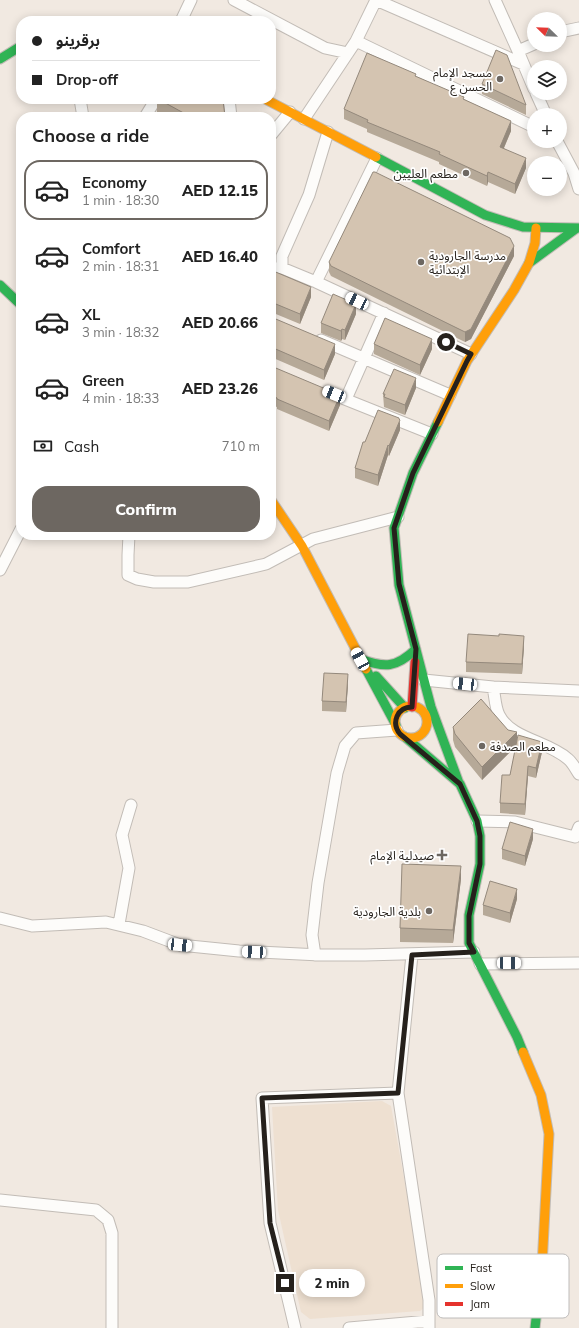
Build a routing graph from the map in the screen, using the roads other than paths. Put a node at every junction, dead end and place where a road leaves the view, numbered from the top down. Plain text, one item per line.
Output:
1 (191, 0) edge
2 (234, 0) edge
3 (376, 0) edge
4 (495, 0) edge
5 (183, 16) edge
6 (264, 16) edge
7 (276, 22) edge
8 (579, 28) edge
9 (567, 31) edge
10 (356, 41) junction
11 (527, 47) edge
12 (16, 49) edge
13 (518, 51) junction
14 (348, 53) junction
15 (0, 59) edge
16 (523, 64) junction
17 (527, 73) edge
18 (275, 104) edge
19 (290, 112) junction
20 (304, 119) junction
21 (527, 123) edge
22 (276, 129) edge
23 (328, 132) junction
24 (562, 148) edge
25 (377, 158) junction
26 (579, 189) edge
27 (536, 228) junction
28 (578, 228) edge
29 (529, 263) junction
30 (277, 268) edge
31 (316, 282) junction
32 (0, 285) edge
33 (16, 300) edge
34 (384, 313) junction
35 (314, 337) edge
36 (471, 354) junction
37 (364, 358) junction
38 (319, 388) edge
39 (450, 395) junction
40 (346, 399) junction
41 (432, 434) junction
42 (276, 507) edge
43 (398, 517) junction
44 (16, 539) edge
45 (129, 540) edge
46 (302, 546) junction
47 (0, 570) edge
48 (416, 649) junction
49 (360, 659) junction
50 (424, 680) junction
51 (493, 687) junction
52 (579, 691) edge
53 (408, 707) junction
54 (426, 728) junction
55 (399, 731) junction
56 (443, 739) junction
57 (579, 774) edge
58 (460, 784) junction
59 (131, 805) dead end
60 (477, 821) junction
61 (578, 834) edge
62 (0, 918) edge
63 (119, 924) junction
64 (474, 952) junction
65 (315, 955) junction
66 (412, 955) junction
67 (579, 963) edge
68 (480, 964) junction
69 (398, 1093) junction
70 (0, 1200) edge
71 (543, 1254) edge
72 (536, 1318) edge
73 (429, 1325) edge
74 (112, 1328) edge
75 (295, 1328) edge
76 (349, 1328) edge
77 (535, 1328) edge

1 - 5 street
2 - 6 street
3 - 10 street
3 - 16 street
4 - 13 street
7 - 14 street
8 - 9 street
10 - 14 street
10 - 21 street
11 - 13 street
12 - 15 main road
13 - 16 street
14 - 20 street
16 - 17 street
18 - 19 main road
19 - 20 main road
19 - 22 street
20 - 23 main road
23 - 25 main road
23 - 30 street
24 - 26 street
25 - 27 main road
25 - 31 street
27 - 28 main road
27 - 29 main road
28 - 29 main road
29 - 36 main road
30 - 31 street
31 - 34 street
32 - 33 main road
34 - 36 street
34 - 37 street
35 - 37 street
36 - 39 main road
37 - 39 street
37 - 40 street
38 - 40 street
39 - 41 main road
40 - 41 street
41 - 43 main road
42 - 46 main road
43 - 46 street
43 - 48 main road
44 - 47 street
45 - 46 street
46 - 49 main road
48 - 49 main road
48 - 50 main road
48 - 53 main road
49 - 53 main road
49 - 55 main road
50 - 51 street
50 - 56 main road
51 - 52 street
51 - 57 street
53 - 54 main road
53 - 55 main road
54 - 55 main road
54 - 56 main road
55 - 58 main road
55 - 65 street
56 - 58 main road
58 - 60 main road
59 - 63 street
60 - 61 street
60 - 64 main road
62 - 63 street
63 - 65 street
64 - 66 street
64 - 68 main road
65 - 66 street
66 - 69 street
67 - 68 street
68 - 71 main road
69 - 73 street
69 - 75 street
70 - 74 street
72 - 77 main road
73 - 76 street

